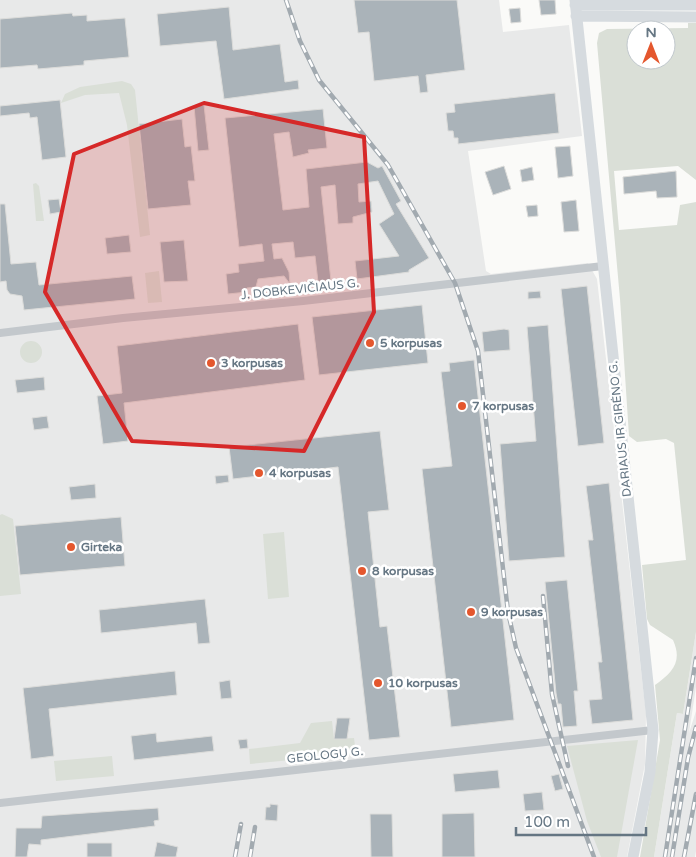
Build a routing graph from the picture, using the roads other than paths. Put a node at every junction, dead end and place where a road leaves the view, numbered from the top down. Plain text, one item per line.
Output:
1 (696, 5) edge
2 (575, 7) edge
3 (696, 17) edge
4 (603, 266) junction
5 (0, 333) edge
6 (653, 730) junction
7 (0, 803) edge
8 (633, 857) edge

1 - 2 street
2 - 3 street
2 - 4 street, DARIAUS IR GIRĖNO G.
4 - 5 street, J. DOBKEVIČIAUS G.
4 - 6 street, DARIAUS IR GIRĖNO G.
6 - 7 street, GEOLOGŲ G.
6 - 8 street, DARIAUS IR GIRĖNO G.

